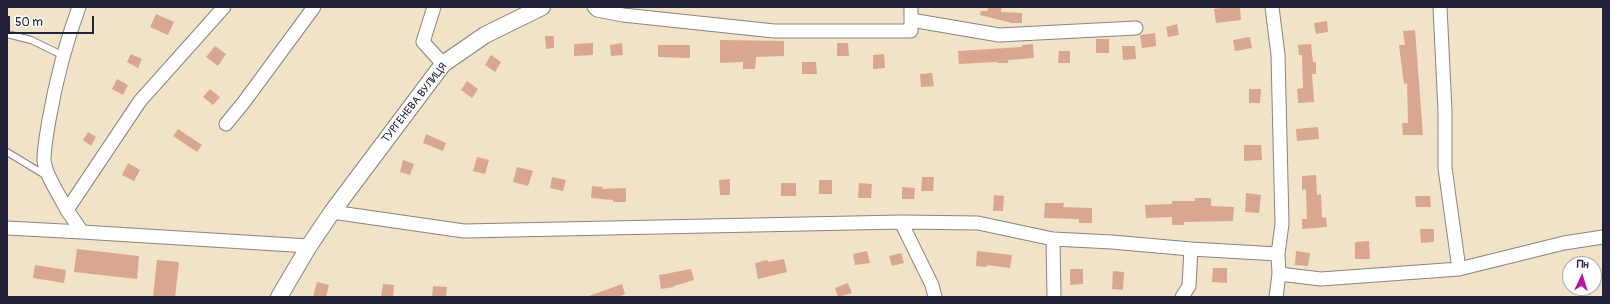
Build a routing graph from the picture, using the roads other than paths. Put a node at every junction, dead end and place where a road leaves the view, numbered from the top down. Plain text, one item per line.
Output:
1 (79, 7) edge
2 (224, 7) edge
3 (314, 7) edge
4 (434, 7) edge
5 (542, 7) edge
6 (594, 7) edge
7 (911, 7) edge
8 (1272, 7) edge
9 (1440, 7) edge
10 (911, 20) junction
11 (1136, 28) dead end
12 (7, 34) edge
13 (62, 55) junction
14 (443, 64) junction
15 (226, 124) dead end
16 (7, 152) edge
17 (50, 178) junction
18 (67, 210) junction
19 (332, 212) junction
20 (901, 222) junction
21 (7, 228) edge
22 (82, 232) junction
23 (1603, 237) edge
24 (1053, 239) junction
25 (309, 246) junction
26 (1191, 249) junction
27 (1278, 254) junction
28 (1459, 269) junction
29 (1279, 274) junction
30 (279, 297) edge
31 (935, 297) edge
32 (1054, 297) edge
33 (1182, 297) edge
34 (1276, 297) edge

1 - 13 street
2 - 18 street
3 - 15 street
4 - 14 street
5 - 14 street, ТУРГЕНЕВА ВУЛИЦЯ
6 - 10 street
7 - 10 street
8 - 27 street
9 - 28 street
10 - 11 street
12 - 13 lane
13 - 17 street
14 - 19 street, ТУРГЕНЕВА ВУЛИЦЯ
16 - 17 lane
17 - 18 street
18 - 22 street
19 - 20 street
19 - 25 street, ТУРГЕНЕВА ВУЛИЦЯ
20 - 24 street
20 - 31 street
21 - 22 street
22 - 25 street
23 - 28 street
24 - 26 street
24 - 32 street
25 - 30 street, ТУРГЕНЕВА ВУЛИЦЯ
26 - 27 street
26 - 33 street
27 - 29 street
28 - 29 street
29 - 34 street

